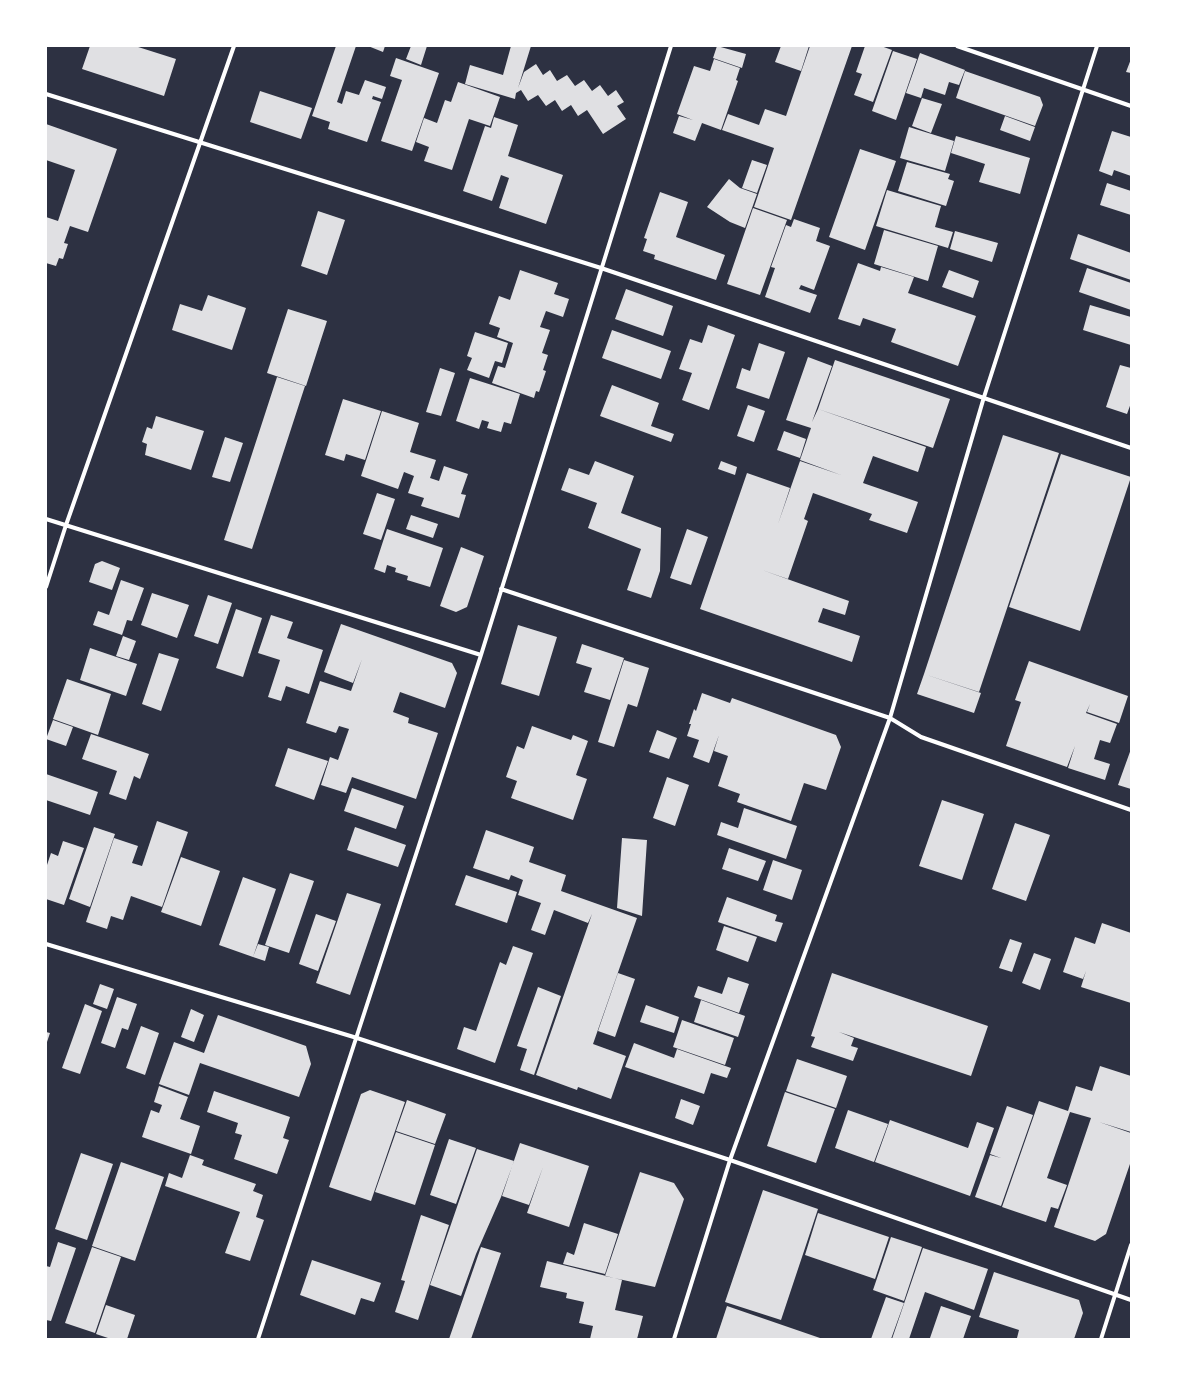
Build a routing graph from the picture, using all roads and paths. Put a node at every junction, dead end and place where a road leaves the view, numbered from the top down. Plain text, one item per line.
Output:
1 (234, 46) edge
2 (671, 46) edge
3 (957, 46) edge
4 (1097, 46) edge
5 (1082, 88) junction
6 (46, 94) edge
7 (1131, 106) edge
8 (201, 144) junction
9 (601, 268) junction
10 (984, 397) junction
11 (1131, 448) edge
12 (46, 519) edge
13 (66, 525) junction
14 (46, 587) edge
15 (501, 589) junction
16 (481, 655) junction
17 (890, 718) junction
18 (1131, 810) edge
19 (46, 944) edge
20 (357, 1038) junction
21 (730, 1160) junction
22 (1131, 1244) edge
23 (1115, 1295) junction
24 (1131, 1300) edge
25 (258, 1339) edge
26 (674, 1339) edge
27 (1101, 1339) edge

1 - 8 street
2 - 9 street
3 - 5 street
4 - 5 street
5 - 7 street
5 - 10 street
6 - 8 street
8 - 9 street
8 - 13 street
9 - 10 street
9 - 15 street
10 - 11 street
10 - 17 street
12 - 13 street
13 - 14 street
13 - 16 street
15 - 16 street
15 - 17 street
16 - 20 street
17 - 18 street
17 - 21 street
19 - 20 street
20 - 21 street
20 - 25 street
21 - 23 street
21 - 26 street
22 - 23 street
23 - 24 street
23 - 27 street

